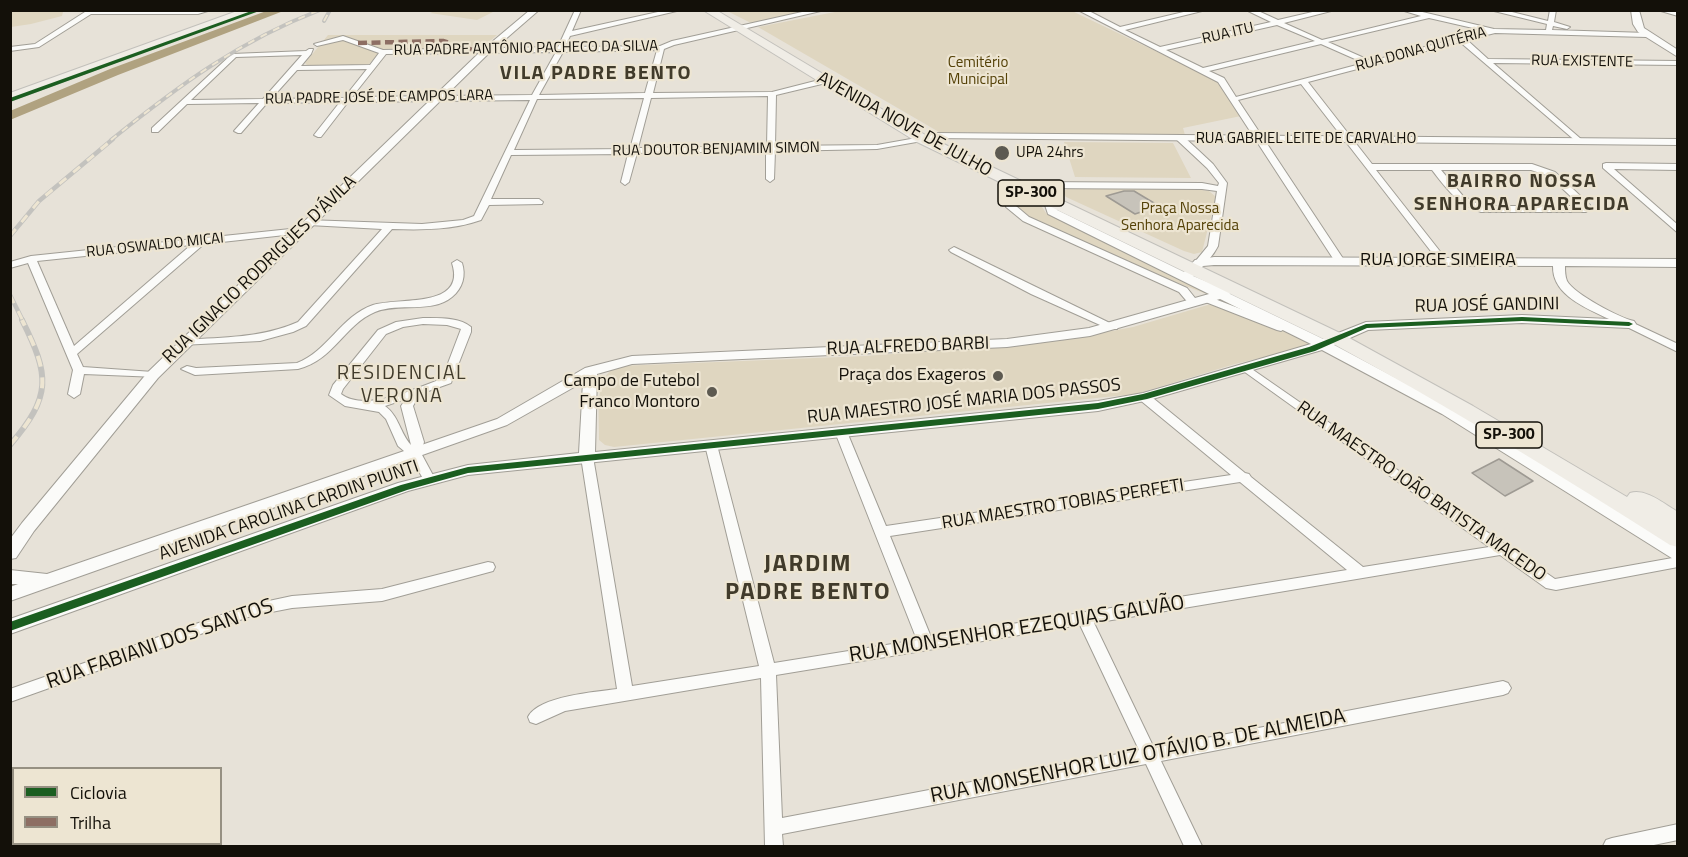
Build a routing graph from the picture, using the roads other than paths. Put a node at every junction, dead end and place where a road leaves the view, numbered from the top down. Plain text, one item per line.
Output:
1 (240, 10) edge
2 (251, 10) edge
3 (535, 10) edge
4 (578, 10) edge
5 (678, 10) edge
6 (708, 10) edge
7 (721, 10) edge
8 (770, 10) edge
9 (808, 10) edge
10 (822, 10) edge
11 (1081, 10) edge
12 (1203, 10) edge
13 (1250, 10) edge
14 (1332, 10) edge
15 (1404, 10) edge
16 (1493, 10) edge
17 (1553, 10) edge
18 (1635, 10) edge
19 (1663, 10) edge
20 (92, 11) edge
21 (152, 11) edge
22 (206, 11) edge
23 (1677, 14) edge
24 (1429, 16) junction
25 (771, 20) junction
26 (762, 22) junction
27 (1278, 23) junction
28 (1552, 24) junction
29 (742, 27) junction
30 (1119, 28) junction
31 (1495, 31) junction
32 (1548, 32) junction
33 (1598, 33) junction
34 (568, 34) junction
35 (1647, 35) junction
36 (1462, 40) junction
37 (1323, 42) junction
38 (661, 48) junction
39 (10, 49) edge
40 (1160, 49) junction
41 (488, 50) junction
42 (560, 50) junction
43 (309, 52) junction
44 (384, 52) junction
45 (1677, 54) edge
46 (1487, 61) junction
47 (1677, 63) edge
48 (1372, 64) junction
49 (372, 67) junction
50 (295, 68) junction
51 (1205, 70) junction
52 (824, 81) junction
53 (1303, 81) junction
54 (772, 94) junction
55 (10, 95) edge
56 (649, 95) junction
57 (535, 96) junction
58 (438, 97) junction
59 (347, 99) junction
60 (1236, 99) junction
61 (265, 100) junction
62 (185, 102) junction
63 (155, 130) dead end
64 (238, 131) dead end
65 (318, 135) dead end
66 (1180, 138) junction
67 (1262, 139) junction
68 (935, 140) junction
69 (1348, 140) junction
70 (1578, 141) junction
71 (1677, 142) edge
72 (771, 149) junction
73 (634, 151) junction
74 (509, 153) junction
75 (1370, 167) junction
76 (1434, 167) junction
77 (1677, 167) edge
78 (770, 179) dead end
79 (625, 182) dead end
80 (1034, 185) junction
81 (1018, 187) junction
82 (1222, 189) junction
83 (487, 202) junction
84 (539, 202) dead end
85 (1673, 222) edge
86 (304, 226) junction
87 (390, 226) junction
88 (1677, 230) edge
89 (202, 241) junction
90 (954, 250) dead end
91 (30, 259) junction
92 (1339, 260) junction
93 (1443, 261) junction
94 (1559, 262) junction
95 (1677, 262) edge
96 (456, 263) dead end
97 (10, 265) edge
98 (1192, 269) junction
99 (1224, 294) junction
100 (1201, 301) junction
101 (412, 302) junction
102 (432, 302) junction
103 (421, 322) junction
104 (402, 323) junction
105 (1629, 324) junction
106 (1113, 327) junction
107 (1336, 338) junction
108 (185, 343) junction
109 (1677, 349) edge
110 (73, 352) junction
111 (1246, 368) junction
112 (187, 369) dead end
113 (79, 370) junction
114 (590, 371) junction
115 (153, 375) junction
116 (416, 393) junction
117 (74, 394) dead end
118 (1144, 397) junction
119 (375, 405) junction
120 (841, 432) junction
121 (711, 445) junction
122 (415, 453) junction
123 (587, 457) junction
124 (1245, 477) junction
125 (429, 479) junction
126 (1649, 521) junction
127 (1677, 522) edge
128 (881, 532) junction
129 (1677, 532) edge
130 (1677, 539) edge
131 (1500, 550) junction
132 (10, 553) edge
133 (1677, 556) edge
134 (1677, 562) edge
135 (488, 567) dead end
136 (1360, 573) junction
137 (10, 577) edge
138 (47, 579) junction
139 (10, 594) edge
140 (1085, 618) junction
141 (10, 627) edge
142 (927, 645) junction
143 (768, 671) junction
144 (1503, 688) dead end
145 (626, 694) junction
146 (10, 696) edge
147 (536, 717) dead end
148 (1150, 754) junction
149 (773, 828) junction
150 (1677, 832) edge
151 (1623, 845) edge
152 (774, 846) edge
153 (1193, 846) edge

1 - 55 main road
2 - 55 main road
3 - 41 street, RUA IGNACIO RODRIGUES D'ÁVILA
4 - 34 street
5 - 34 street
6 - 29 main road, SP-300
7 - 29 main road, SP-300
8 - 26 street
9 - 25 street
10 - 25 street
11 - 30 street
12 - 30 street
13 - 27 street
14 - 27 street, RUA ITU
15 - 24 street
16 - 28 street
17 - 28 street
18 - 35 street
19 - 23 street
20 - 21 street
20 - 39 street
21 - 22 street
24 - 31 street
24 - 37 street
25 - 26 street, RUA PADRE ANTÔNIO PACHECO DA SILVA
26 - 29 street, RUA PADRE ANTÔNIO PACHECO DA SILVA
27 - 37 street
27 - 40 street, RUA ITU
28 - 32 street
28 - 33 street
29 - 38 street, RUA PADRE ANTÔNIO PACHECO DA SILVA
29 - 52 main road, AVENIDA NOVE DE JULHO / SP-300
29 - 68 main road, AVENIDA NOVE DE JULHO / SP-300
30 - 40 street
31 - 32 street, RUA DONA QUITÉRIA
31 - 36 street, RUA DONA QUITÉRIA
32 - 33 street, RUA DONA QUITÉRIA
33 - 35 street, RUA DONA QUITÉRIA
34 - 42 street
35 - 45 street
36 - 46 street
36 - 48 street, RUA DONA QUITÉRIA
37 - 48 street
37 - 51 street
38 - 42 street, RUA PADRE ANTÔNIO PACHECO DA SILVA
38 - 56 street
40 - 51 street
41 - 42 street, RUA PADRE ANTÔNIO PACHECO DA SILVA
41 - 44 street, RUA PADRE ANTÔNIO PACHECO DA SILVA
41 - 58 street, RUA IGNACIO RODRIGUES D'ÁVILA
42 - 57 street
43 - 44 street, RUA PADRE ANTÔNIO PACHECO DA SILVA
43 - 50 street
43 - 62 street
44 - 49 street
46 - 47 street, RUA EXISTENTE
46 - 70 street
48 - 53 street, RUA DONA QUITÉRIA
49 - 50 street
49 - 59 street
50 - 61 street
51 - 60 street
52 - 54 street, RUA PADRE JOSÉ DE CAMPOS LARA
52 - 68 main road, AVENIDA NOVE DE JULHO / SP-300
53 - 60 street, RUA DONA QUITÉRIA
53 - 69 street
54 - 56 street, RUA PADRE JOSÉ DE CAMPOS LARA
54 - 72 street
56 - 57 street, RUA PADRE JOSÉ DE CAMPOS LARA
56 - 73 street
57 - 58 street, RUA PADRE JOSÉ DE CAMPOS LARA
57 - 74 street
58 - 59 street, RUA PADRE JOSÉ DE CAMPOS LARA
58 - 86 street, RUA IGNACIO RODRIGUES D'ÁVILA
59 - 61 street, RUA PADRE JOSÉ DE CAMPOS LARA
59 - 65 street
60 - 67 street
61 - 62 street, RUA PADRE JOSÉ DE CAMPOS LARA
61 - 64 street
62 - 63 street
66 - 67 street, RUA GABRIEL LEITE DE CARVALHO
66 - 68 street, RUA GABRIEL LEITE DE CARVALHO
66 - 82 street
67 - 69 street, RUA GABRIEL LEITE DE CARVALHO
67 - 92 street
68 - 72 street, RUA DOUTOR BENJAMIM SIMON
68 - 80 main road, AVENIDA NOVE DE JULHO / SP-300
68 - 81 main road, AVENIDA NOVE DE JULHO / SP-300
69 - 70 street, RUA GABRIEL LEITE DE CARVALHO
69 - 75 street
70 - 71 street, RUA GABRIEL LEITE DE CARVALHO
72 - 73 street, RUA DOUTOR BENJAMIM SIMON
72 - 78 street
73 - 74 street, RUA DOUTOR BENJAMIM SIMON
73 - 79 street
74 - 83 street
75 - 76 street
75 - 93 street
76 - 76 street
77 - 85 street
80 - 82 street
80 - 98 main road, AVENIDA NOVE DE JULHO / SP-300
81 - 98 main road, AVENIDA NOVE DE JULHO / SP-300
81 - 100 street
82 - 98 street
83 - 84 street
83 - 87 street, RUA OSWALDO MICAI
85 - 88 street
86 - 87 street, RUA OSWALDO MICAI
86 - 89 street, RUA OSWALDO MICAI
86 - 108 street, RUA IGNACIO RODRIGUES D'ÁVILA
87 - 108 street
89 - 91 street, RUA OSWALDO MICAI
89 - 110 street
90 - 106 street
91 - 97 street, RUA OSWALDO MICAI
91 - 110 street
92 - 93 street, RUA JORGE SIMEIRA
92 - 98 street, RUA JORGE SIMEIRA
93 - 94 street, RUA JORGE SIMEIRA
94 - 95 street, RUA JORGE SIMEIRA
94 - 105 street
96 - 102 street
98 - 99 street
98 - 107 main road, AVENIDA NOVE DE JULHO / SP-300
99 - 100 street, RUA ALFREDO BARBI
99 - 107 street
100 - 106 street, RUA ALFREDO BARBI
100 - 107 street
101 - 102 street
101 - 104 street
101 - 112 street
102 - 103 street
103 - 104 street
103 - 116 street
104 - 119 street
105 - 107 street, RUA JOSÉ GANDINI
105 - 109 street
106 - 114 street, RUA ALFREDO BARBI
107 - 111 street, RUA MAESTRO JOSÉ MARIA DOS PASSOS
107 - 126 main road, AVENIDA NOVE DE JULHO / SP-300
107 - 127 main road, AVENIDA NOVE DE JULHO / SP-300
107 - 133 street
108 - 115 street, RUA IGNACIO RODRIGUES D'ÁVILA
110 - 113 street
111 - 118 street, RUA MAESTRO JOSÉ MARIA DOS PASSOS
111 - 131 street, RUA MAESTRO JOÃO BATISTA MACEDO
113 - 115 street
113 - 117 street
114 - 122 street, AVENIDA CAROLINA CARDIN PIUNTI
114 - 123 street
115 - 132 street, RUA IGNACIO RODRIGUES D'ÁVILA
116 - 119 street
116 - 122 street
118 - 120 street, RUA MAESTRO JOSÉ MARIA DOS PASSOS
118 - 124 street
119 - 122 street
120 - 121 street, RUA MAESTRO JOSÉ MARIA DOS PASSOS
120 - 128 street
121 - 123 street, RUA MAESTRO JOSÉ MARIA DOS PASSOS
121 - 143 street
122 - 125 street
122 - 138 street, AVENIDA CAROLINA CARDIN PIUNTI
123 - 125 street, AVENIDA CAROLINA CARDIN PIUNTI
123 - 145 street
124 - 128 street, RUA MAESTRO TOBIAS PERFETI
124 - 136 street
125 - 141 street, AVENIDA CAROLINA CARDIN PIUNTI
126 - 129 main road
126 - 130 main road, AVENIDA NOVE DE JULHO / SP-300
128 - 142 street
131 - 134 street, RUA MAESTRO JOÃO BATISTA MACEDO
131 - 136 street, RUA MONSENHOR EZEQUIAS GALVÃO
135 - 146 street, RUA FABIANI DOS SANTOS
136 - 140 street, RUA MONSENHOR EZEQUIAS GALVÃO
137 - 138 street
138 - 139 street, AVENIDA CAROLINA CARDIN PIUNTI
140 - 142 street, RUA MONSENHOR EZEQUIAS GALVÃO
140 - 148 street
142 - 143 street, RUA MONSENHOR EZEQUIAS GALVÃO
143 - 145 street, RUA MONSENHOR EZEQUIAS GALVÃO
143 - 149 street
144 - 148 street, RUA MONSENHOR LUIZ OTÁVIO B. DE ALMEIDA
145 - 147 street, RUA MONSENHOR EZEQUIAS GALVÃO
148 - 149 street, RUA MONSENHOR LUIZ OTÁVIO B. DE ALMEIDA
148 - 153 street
149 - 152 street
150 - 151 street

